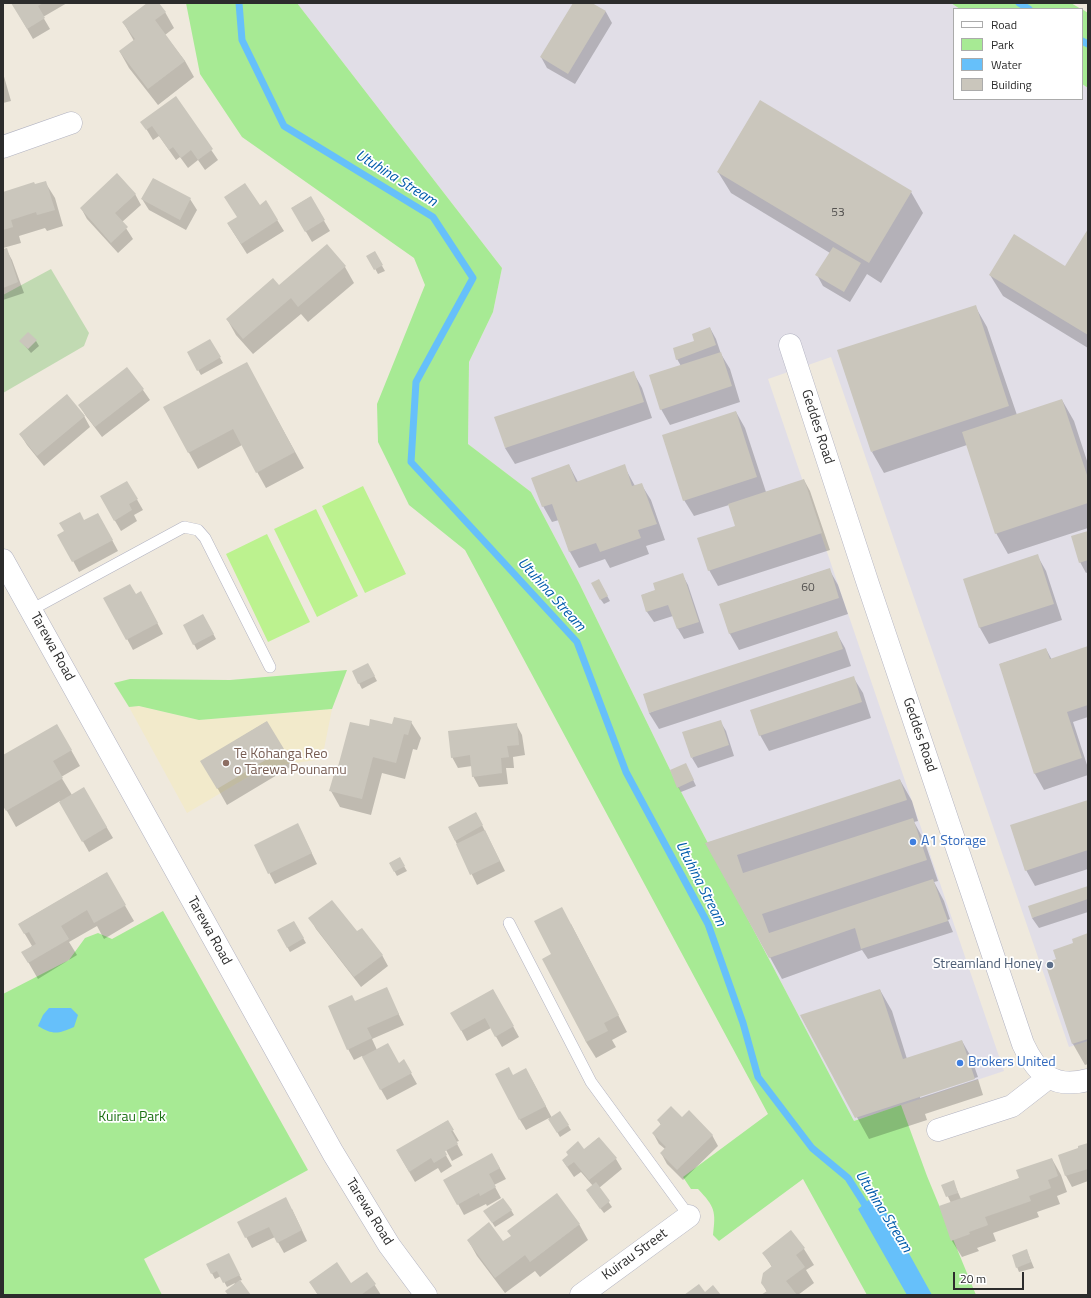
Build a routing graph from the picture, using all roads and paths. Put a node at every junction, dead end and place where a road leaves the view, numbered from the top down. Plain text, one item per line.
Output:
1 (71, 123) dead end
2 (3, 147) edge
3 (790, 345) dead end
4 (3, 560) edge
5 (31, 610) junction
6 (270, 667) dead end
7 (508, 923) dead end
8 (1048, 1078) junction
9 (1088, 1080) edge
10 (938, 1130) dead end
11 (689, 1216) joint
12 (426, 1295) edge
13 (580, 1295) edge

1 - 2 street
3 - 8 street, Geddes Road
4 - 5 street, Tarewa Road
5 - 6 lane
5 - 12 street, Tarewa Road
7 - 11 lane
8 - 9 street
8 - 10 street
11 - 13 street, Kuirau Street

